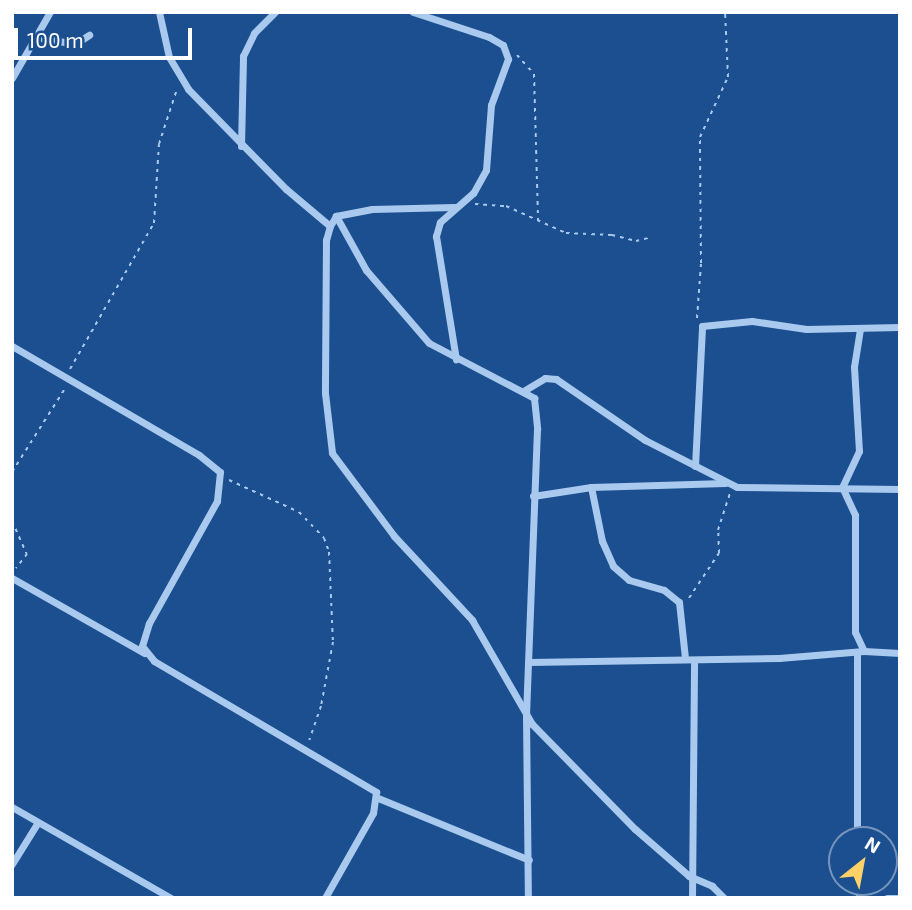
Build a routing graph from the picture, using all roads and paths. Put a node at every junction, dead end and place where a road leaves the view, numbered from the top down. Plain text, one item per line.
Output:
1 (50, 12) edge
2 (159, 12) edge
3 (275, 12) edge
4 (412, 12) edge
5 (725, 12) edge
6 (89, 35) dead end
7 (36, 37) junction
8 (506, 50) junction
9 (12, 78) edge
10 (183, 79) junction
11 (241, 146) junction
12 (458, 204) junction
13 (336, 216) junction
14 (538, 220) junction
15 (330, 226) junction
16 (652, 237) dead end
17 (900, 327) edge
18 (699, 328) junction
19 (860, 328) junction
20 (12, 346) edge
21 (456, 359) junction
22 (71, 382) junction
23 (525, 390) junction
24 (695, 466) junction
25 (12, 471) edge
26 (222, 477) junction
27 (729, 484) junction
28 (592, 487) junction
29 (842, 487) junction
30 (900, 489) edge
31 (533, 496) junction
32 (12, 521) edge
33 (13, 578) edge
34 (681, 611) junction
35 (861, 652) junction
36 (144, 653) junction
37 (900, 653) edge
38 (689, 659) junction
39 (529, 662) junction
40 (526, 716) junction
41 (305, 752) junction
42 (378, 798) junction
43 (12, 807) edge
44 (38, 822) junction
45 (857, 826) edge
46 (529, 860) junction
47 (12, 864) edge
48 (693, 879) junction
49 (171, 898) edge
50 (325, 898) edge
51 (528, 898) edge
52 (692, 898) edge
53 (724, 898) edge
54 (887, 898) edge
55 (900, 898) edge

1 - 7 street
2 - 10 street
3 - 11 street
4 - 8 street
5 - 18 path
6 - 7 street
7 - 9 street
8 - 12 street
8 - 14 path
10 - 11 street
10 - 22 path
11 - 15 street
12 - 13 street
12 - 14 path
12 - 21 street
13 - 15 street
13 - 21 street
14 - 16 path
15 - 40 street
17 - 19 street
18 - 19 street
18 - 24 street
19 - 29 street
20 - 22 street
21 - 23 street
22 - 25 path
22 - 26 street
23 - 24 street
23 - 31 street
24 - 27 street
26 - 36 street
26 - 41 path
27 - 28 street
27 - 29 street
27 - 34 path
28 - 31 street
28 - 34 street
29 - 30 street
29 - 35 street
31 - 39 street
32 - 33 path
33 - 36 street
34 - 38 street
35 - 37 street
35 - 38 street
35 - 45 street
36 - 41 street
38 - 39 street
38 - 48 street
39 - 40 street
40 - 46 street
40 - 48 street
41 - 42 street
42 - 46 street
42 - 50 street
43 - 44 street
44 - 47 street
44 - 49 street
46 - 51 street
48 - 52 street
48 - 53 street
54 - 55 street

